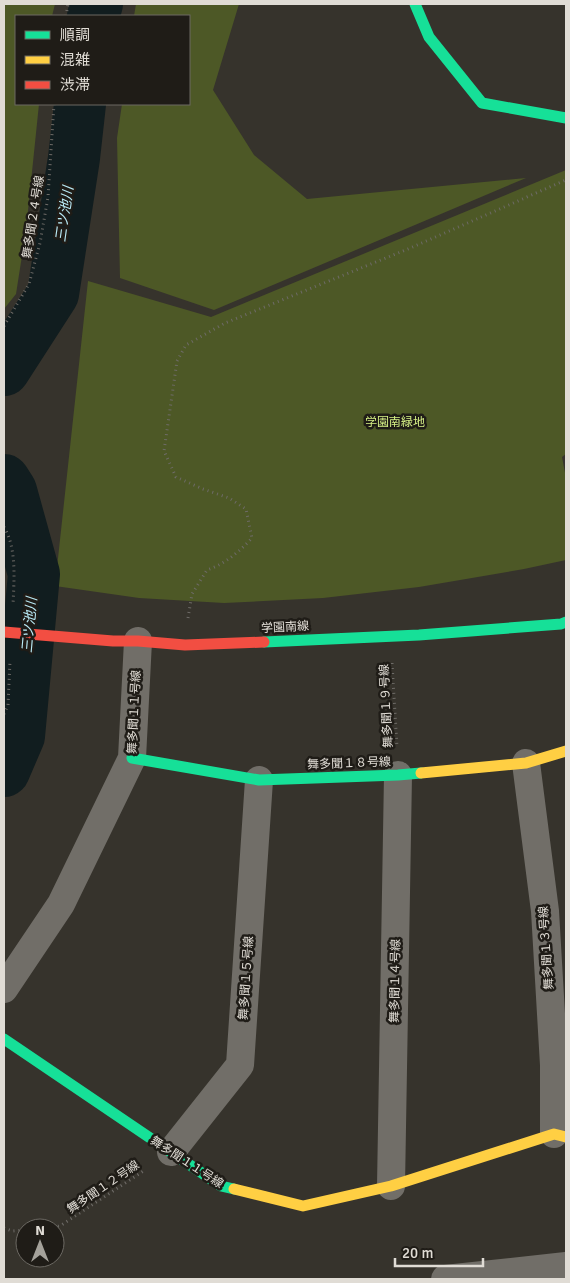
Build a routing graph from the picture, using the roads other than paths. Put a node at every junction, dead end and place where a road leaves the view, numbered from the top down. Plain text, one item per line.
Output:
1 (416, 4) edge
2 (566, 118) edge
3 (566, 622) edge
4 (4, 632) edge
5 (126, 641) junction
6 (566, 751) edge
7 (132, 758) junction
8 (526, 763) junction
9 (398, 775) junction
10 (259, 780) junction
11 (556, 909) edge
12 (4, 989) edge
13 (4, 1039) edge
14 (560, 1064) edge
15 (560, 1135) edge
16 (171, 1152) junction
17 (391, 1186) junction
18 (566, 1266) edge
19 (445, 1279) edge

1 - 2 street
3 - 5 street, 学園南線
4 - 5 street, 学園南線
5 - 7 street, 舞多聞１１号線
6 - 8 street, 舞多聞１８号線
7 - 10 street, 舞多聞１８号線
7 - 12 street, 舞多聞１１号線
8 - 9 street, 舞多聞１８号線
8 - 11 street, 舞多聞１３号線
9 - 10 street, 舞多聞１８号線
9 - 17 street, 舞多聞１４号線
10 - 16 street, 舞多聞１５号線
11 - 14 street, 舞多聞１３号線
13 - 16 street, 舞多聞１１号線
14 - 15 street, 舞多聞１３号線
15 - 17 street, 舞多聞１１号線
16 - 17 street, 舞多聞１１号線
18 - 19 street

